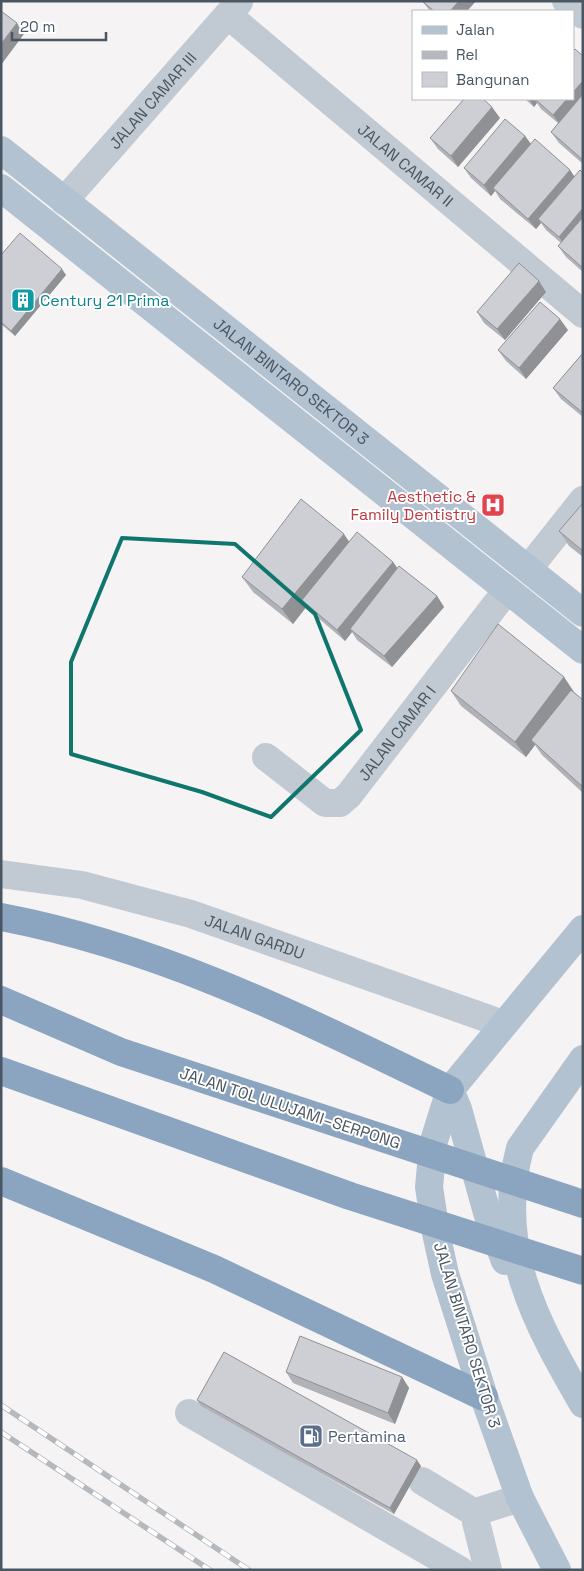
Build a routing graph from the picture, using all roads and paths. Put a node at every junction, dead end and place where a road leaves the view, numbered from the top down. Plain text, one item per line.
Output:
1 (566, 1) edge
2 (234, 9) edge
3 (583, 15) edge
4 (1, 150) edge
5 (1, 188) edge
6 (64, 201) junction
7 (583, 314) edge
8 (583, 500) edge
9 (529, 568) junction
10 (507, 590) junction
11 (583, 613) edge
12 (583, 650) edge
13 (266, 757) dead end
14 (1, 874) edge
15 (1, 917) edge
16 (583, 929) edge
17 (1, 1000) edge
18 (503, 1024) junction
19 (583, 1059) edge
20 (1, 1071) edge
21 (450, 1090) junction
22 (1, 1181) edge
23 (583, 1204) edge
24 (583, 1271) edge
25 (532, 1308) junction
26 (484, 1397) junction
27 (582, 1401) edge
28 (189, 1413) dead end
29 (422, 1481) dead end
30 (520, 1498) junction
31 (478, 1515) junction
32 (460, 1570) edge
33 (488, 1570) edge
34 (557, 1570) edge

1 - 3 street
2 - 6 street, JALAN CAMAR III
2 - 7 street, JALAN CAMAR II
4 - 6 main road, JALAN BINTARO SEKTOR 3
5 - 10 main road, JALAN BINTARO SEKTOR 3
6 - 9 main road, JALAN BINTARO SEKTOR 3
8 - 9 street
9 - 11 main road, JALAN BINTARO SEKTOR 3
10 - 12 main road, JALAN BINTARO SEKTOR 3
10 - 13 street, JALAN CAMAR I
14 - 18 street, JALAN GARDU
15 - 21 highway
16 - 18 main road, JALAN BINTARO SEKTOR 3
17 - 23 highway, JALAN TOL ULUJAMI–SERPONG
18 - 21 main road, JALAN BINTARO SEKTOR 3
19 - 25 main road
20 - 24 highway
21 - 25 main road
21 - 26 main road, JALAN BINTARO SEKTOR 3
22 - 26 highway
25 - 27 main road
26 - 30 main road, JALAN BINTARO SEKTOR 3
28 - 32 street
29 - 31 street
30 - 31 street
30 - 34 main road, JALAN BINTARO SEKTOR 3
31 - 33 street

